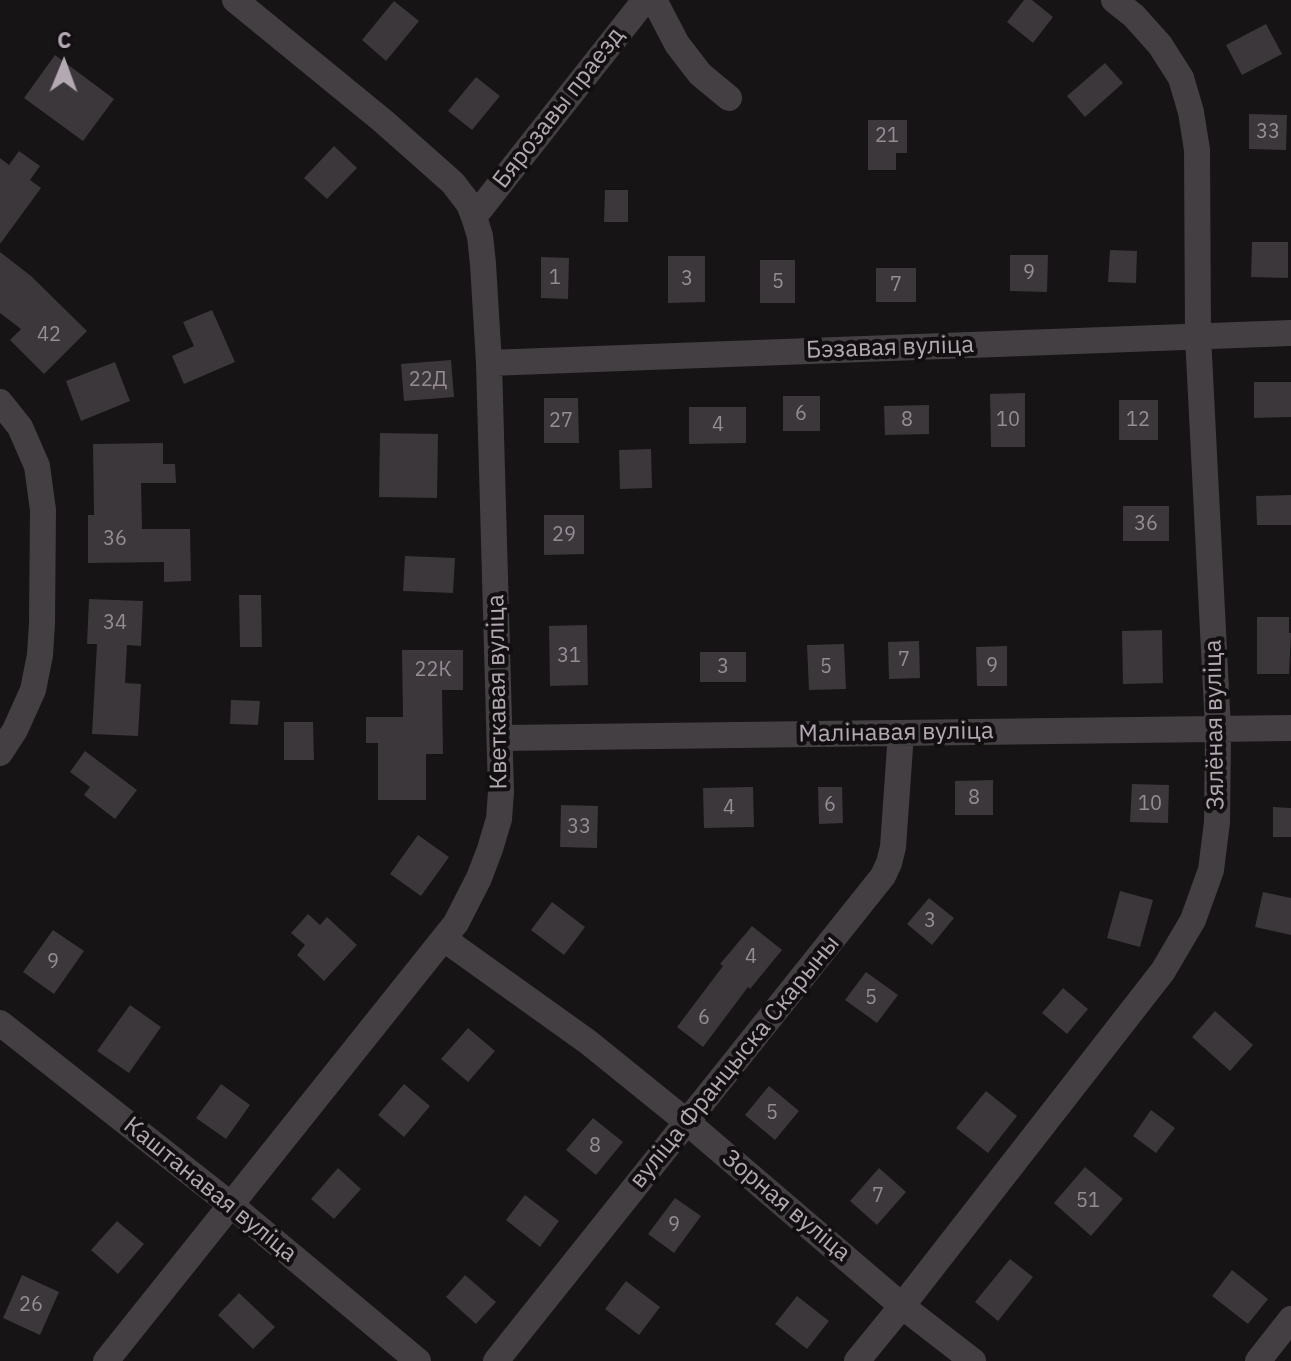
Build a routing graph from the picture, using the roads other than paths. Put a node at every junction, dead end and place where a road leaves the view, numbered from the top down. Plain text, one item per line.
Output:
1 (235, 0) edge
2 (645, 0) edge
3 (654, 0) edge
4 (1114, 0) edge
5 (729, 98) dead end
6 (474, 217) junction
7 (1291, 333) edge
8 (1198, 336) junction
9 (489, 363) junction
10 (0, 402) edge
11 (1291, 728) edge
12 (1218, 729) junction
13 (901, 733) junction
14 (501, 738) junction
15 (0, 753) edge
16 (444, 939) junction
17 (0, 1023) edge
18 (687, 1122) junction
19 (231, 1205) junction
20 (902, 1306) junction
21 (1291, 1319) edge
22 (106, 1361) edge
23 (418, 1361) edge
24 (496, 1361) edge
25 (857, 1361) edge
26 (973, 1361) edge
27 (1258, 1361) edge

1 - 6 street, Кветкавая вуліца
2 - 6 street, Бярозавы праезд
3 - 5 street
4 - 8 street, Зялёная вуліца
6 - 9 street, Кветкавая вуліца
7 - 8 street, Бэзавая вуліца
8 - 9 street, Бэзавая вуліца
8 - 12 street, Зялёная вуліца
9 - 14 street, Кветкавая вуліца
10 - 15 street
11 - 12 street, Малінавая вуліца
12 - 13 street, Малінавая вуліца
12 - 20 street, Зялёная вуліца
13 - 14 street, Малінавая вуліца
13 - 18 street, вуліца Францыска Скарыны
14 - 16 street, Кветкавая вуліца
16 - 18 street, Зорная вуліца
16 - 19 street, Кветкавая вуліца
17 - 19 street, Каштанавая вуліца
18 - 20 street, Зорная вуліца
18 - 24 street, вуліца Францыска Скарыны
19 - 22 street, Кветкавая вуліца
19 - 23 street, Каштанавая вуліца
20 - 25 street, Зялёная вуліца
20 - 26 street, Зорная вуліца
21 - 27 street

